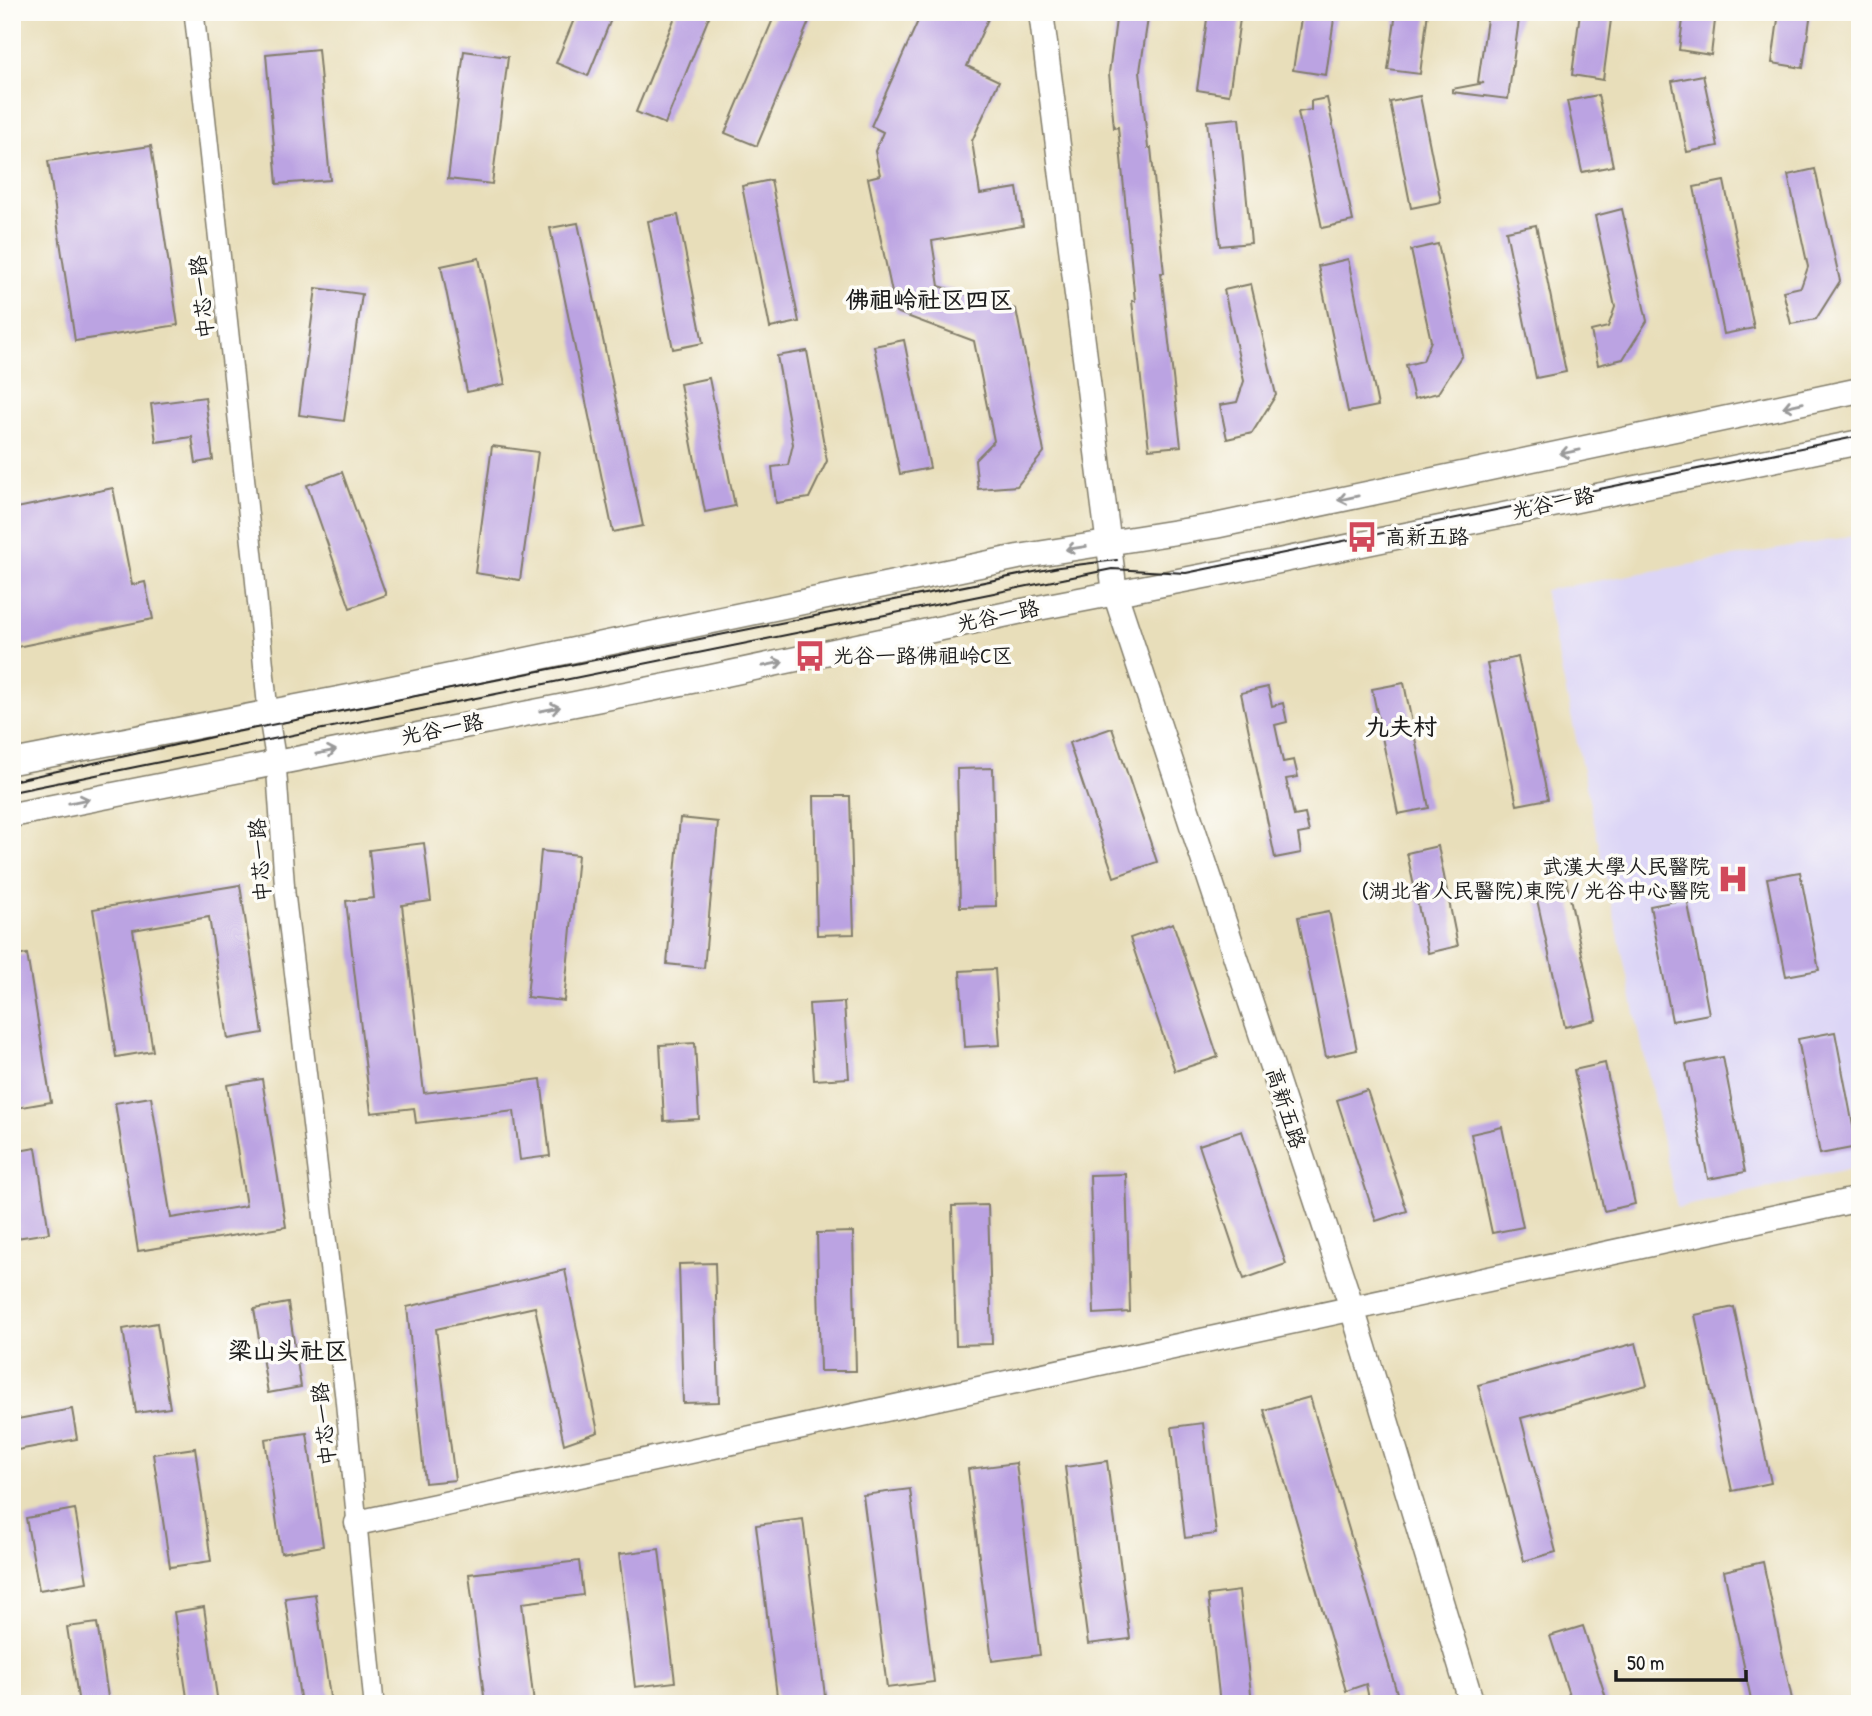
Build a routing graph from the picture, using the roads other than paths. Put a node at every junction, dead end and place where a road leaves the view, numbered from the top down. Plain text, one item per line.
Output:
1 (194, 12) edge
2 (1041, 12) edge
3 (1860, 390) edge
4 (1860, 442) edge
5 (1108, 543) junction
6 (1115, 593) junction
7 (268, 712) junction
8 (12, 762) edge
9 (276, 762) junction
10 (12, 815) edge
11 (1860, 1199) edge
12 (1860, 1212) edge
13 (1354, 1314) junction
14 (358, 1529) junction
15 (374, 1704) edge
16 (1472, 1704) edge

1 - 7 street, 中芯一路
2 - 5 main road, 高新五路
3 -> 5 main road
4 - 6 main road, 光谷一路
5 - 6 main road, 高新五路
5 -> 7 main road
9 -> 6 main road, 光谷一路
6 - 13 main road, 高新五路
7 - 8 main road
7 - 9 street, 中芯一路
10 -> 9 main road, 光谷一路
9 - 14 street, 中芯一路
11 - 13 main road
12 - 13 main road
13 - 14 main road
13 - 16 main road, 高新五路
14 - 15 street, 中芯一路

